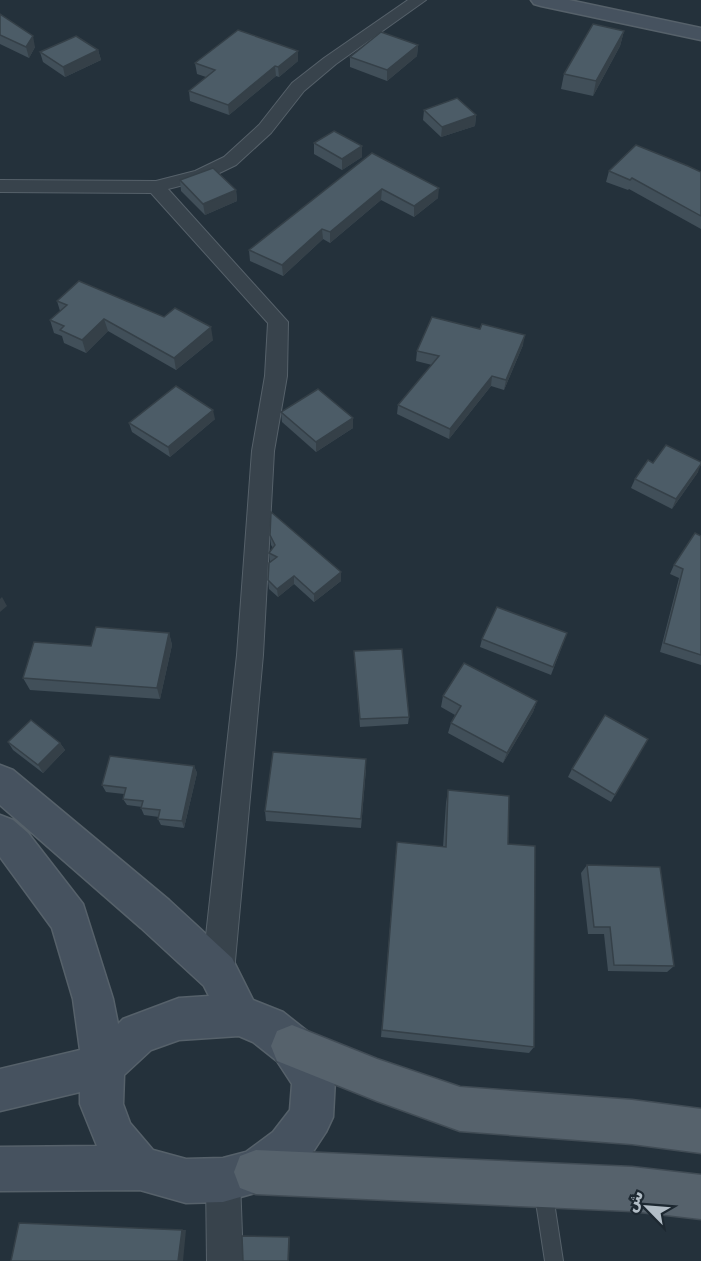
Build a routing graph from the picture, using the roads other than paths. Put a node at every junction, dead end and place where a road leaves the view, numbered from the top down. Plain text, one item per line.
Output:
1 (418, 0) edge
2 (542, 0) edge
3 (701, 34) edge
4 (0, 186) edge
5 (156, 187) junction
6 (0, 782) edge
7 (0, 833) edge
8 (218, 972) junction
9 (239, 1015) junction
10 (292, 1046) junction
11 (103, 1065) junction
12 (0, 1090) edge
13 (701, 1131) edge
14 (140, 1168) junction
15 (0, 1169) edge
16 (240, 1176) junction
17 (542, 1184) junction
18 (701, 1197) edge
19 (225, 1261) edge
20 (554, 1261) edge

1 - 5 street
2 - 3 main road
4 - 5 street
5 - 8 street
6 - 8 main road
7 - 11 main road
8 - 9 main road
9 - 10 main road
9 - 11 main road
10 - 13 main road
10 - 16 main road
11 - 12 main road
11 - 14 main road
14 - 15 main road
14 - 16 main road
16 - 17 main road
16 - 19 street
17 - 18 main road
17 - 20 lane

